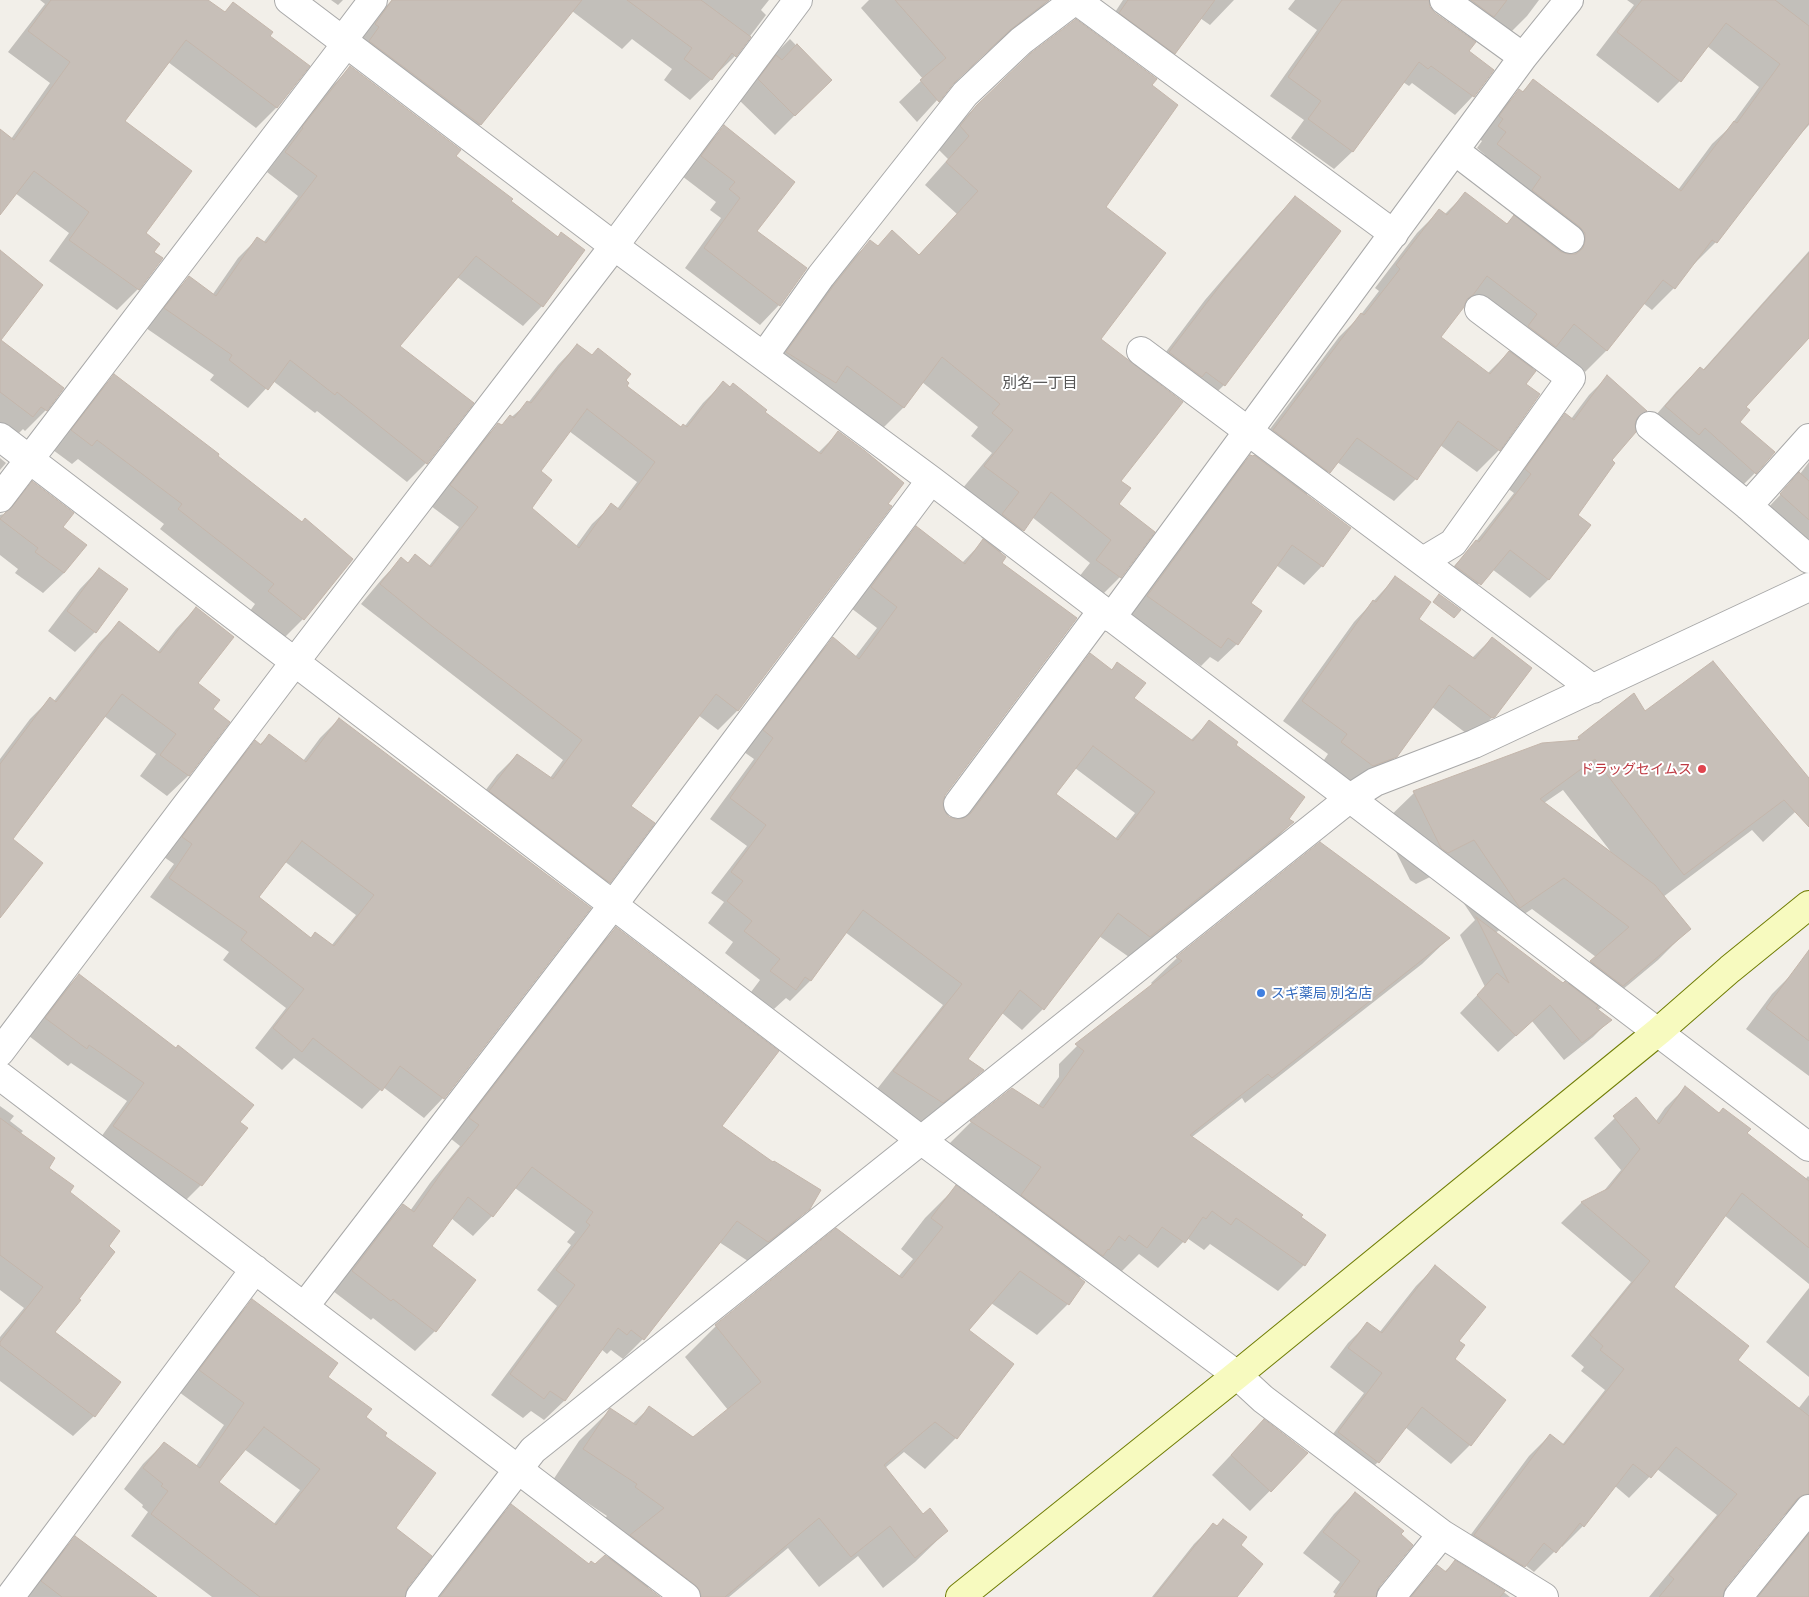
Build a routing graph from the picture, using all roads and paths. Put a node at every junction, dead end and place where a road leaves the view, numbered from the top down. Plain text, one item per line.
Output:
1 (288, 0) edge
2 (373, 0) edge
3 (798, 0) edge
4 (1076, 0) edge
5 (1444, 0) edge
6 (1569, 0) edge
7 (344, 43) junction
8 (1523, 57) junction
9 (1455, 151) junction
10 (1394, 234) junction
11 (1570, 238) dead end
12 (614, 246) junction
13 (1479, 309) dead end
14 (1140, 351) dead end
15 (764, 356) junction
16 (1650, 426) dead end
17 (1250, 431) junction
18 (0, 437) edge
19 (1809, 438) edge
20 (30, 460) junction
21 (931, 480) junction
22 (0, 498) edge
23 (1748, 506) junction
24 (1809, 559) edge
25 (1423, 561) junction
26 (1809, 587) edge
27 (1107, 614) junction
28 (294, 663) junction
29 (1593, 689) junction
30 (1350, 798) junction
31 (958, 804) dead end
32 (612, 905) junction
33 (1809, 905) edge
34 (1659, 1031) junction
35 (0, 1052) edge
36 (0, 1076) edge
37 (921, 1140) junction
38 (1809, 1147) edge
39 (255, 1269) junction
40 (304, 1307) junction
41 (1237, 1375) junction
42 (518, 1468) junction
43 (1809, 1509) edge
44 (1442, 1534) junction
45 (10, 1597) edge
46 (420, 1597) edge
47 (686, 1597) edge
48 (960, 1597) edge
49 (1391, 1597) edge
50 (1544, 1597) edge
51 (1738, 1597) edge

1 - 7 street
2 - 7 street
3 - 12 street
4 - 10 street
4 - 15 street
5 - 8 street
6 - 8 street
7 - 12 street
7 - 20 street
8 - 9 street
9 - 10 street
9 - 11 street
10 - 17 street
12 - 15 street
12 - 28 street
13 - 25 street
14 - 17 street
15 - 21 street
16 - 23 street
17 - 25 street
17 - 27 street
18 - 20 street
19 - 23 street
20 - 22 street
20 - 28 street
21 - 27 street
21 - 32 street
23 - 24 street
25 - 29 street
26 - 29 street
27 - 30 street
27 - 31 street
28 - 32 street
28 - 35 street
29 - 30 street
30 - 34 street
30 - 37 street
32 - 37 street
32 - 40 street
33 - 34 street
34 - 38 street
34 - 41 street
36 - 39 street
37 - 41 street
37 - 42 street
39 - 40 street
39 - 45 street
40 - 42 street
41 - 44 street
41 - 48 street
42 - 46 street
42 - 47 street
43 - 51 street
44 - 49 street
44 - 50 street

